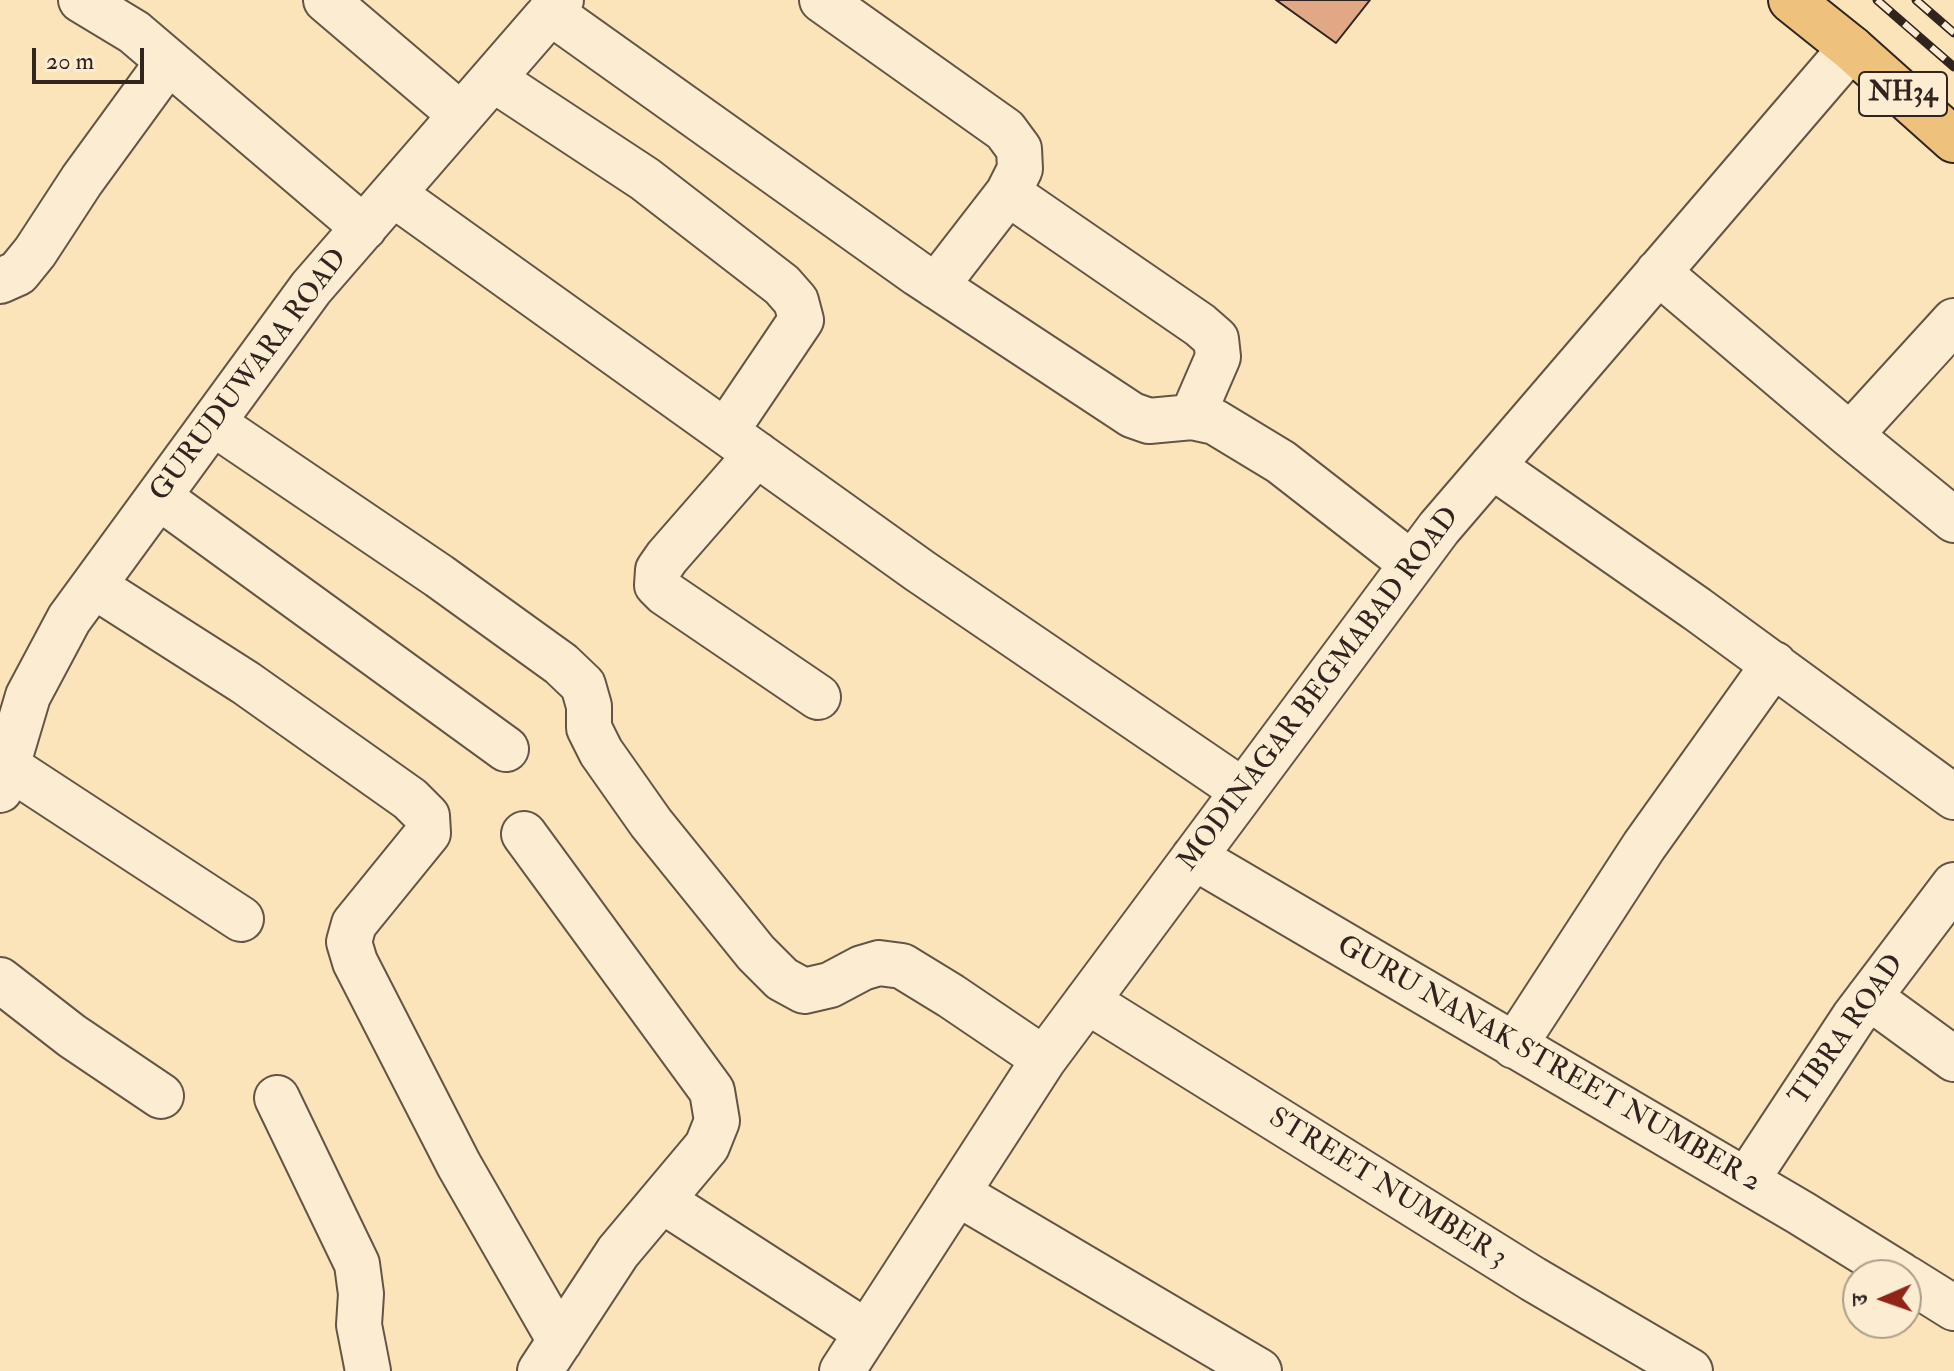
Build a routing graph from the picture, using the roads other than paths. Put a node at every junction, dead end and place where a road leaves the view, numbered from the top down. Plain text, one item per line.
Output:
1 (81, 0) edge
2 (326, 0) edge
3 (822, 0) edge
4 (1791, 0) edge
5 (556, 6) edge
6 (1851, 48) junction
7 (168, 62) junction
8 (493, 79) junction
9 (461, 115) junction
10 (1954, 140) edge
11 (1008, 193) junction
12 (393, 194) junction
13 (364, 228) junction
14 (1658, 272) junction
15 (0, 281) edge
16 (936, 286) junction
17 (1954, 321) edge
18 (1192, 417) junction
19 (213, 423) junction
20 (1850, 435) junction
21 (741, 442) junction
22 (1492, 466) junction
23 (159, 497) junction
24 (1954, 520) edge
25 (1412, 564) junction
26 (94, 586) junction
27 (1774, 664) junction
28 (818, 697) dead end
29 (506, 749) dead end
30 (4, 778) edge
31 (1243, 791) junction
32 (1954, 797) edge
33 (524, 834) dead end
34 (1194, 857) junction
35 (1954, 885) edge
36 (241, 919) dead end
37 (0, 980) edge
38 (1869, 997) junction
39 (1087, 1001) junction
40 (1514, 1046) junction
41 (1044, 1059) junction
42 (1954, 1059) edge
43 (161, 1096) dead end
44 (277, 1098) dead end
45 (1746, 1181) junction
46 (957, 1193) junction
47 (663, 1201) junction
48 (1876, 1259) edge
49 (1922, 1288) edge
50 (1954, 1308) edge
51 (866, 1332) junction
52 (550, 1356) edge
53 (368, 1371) edge
54 (842, 1371) edge
55 (1259, 1371) edge
56 (1690, 1371) edge

1 - 7 street
2 - 9 street
3 - 11 street
4 - 6 highway, NH34
5 - 8 street, GURUDUWARA ROAD
5 - 16 street
6 - 10 highway, NH34
6 - 14 street, MODINAGAR BEGMABAD ROAD
7 - 13 street
7 - 15 street
8 - 9 street, GURUDUWARA ROAD
8 - 21 street
9 - 12 street, GURUDUWARA ROAD
11 - 16 street
11 - 18 street
12 - 13 street, GURUDUWARA ROAD
12 - 21 street
13 - 19 street, GURUDUWARA ROAD
14 - 20 street
14 - 22 street, MODINAGAR BEGMABAD ROAD
16 - 18 street
17 - 20 street
18 - 25 street
19 - 23 street, GURUDUWARA ROAD
19 - 41 street
20 - 24 street
21 - 28 street
21 - 31 street
22 - 25 street, MODINAGAR BEGMABAD ROAD
22 - 27 street
23 - 26 street, GURUDUWARA ROAD
23 - 29 street
25 - 31 street, MODINAGAR BEGMABAD ROAD
26 - 30 street, GURUDUWARA ROAD
26 - 52 street
27 - 32 street
27 - 40 street
30 - 36 street
31 - 34 street, MODINAGAR BEGMABAD ROAD
33 - 47 street
34 - 39 street, MODINAGAR BEGMABAD ROAD
34 - 40 street, GURU NANAK STREET NUMBER 2
35 - 38 street, TIBRA ROAD
37 - 43 street
38 - 42 street
38 - 45 street, TIBRA ROAD
39 - 41 street, MODINAGAR BEGMABAD ROAD
39 - 56 street, STREET NUMBER 3
40 - 45 street, GURU NANAK STREET NUMBER 2
41 - 46 street, MODINAGAR BEGMABAD ROAD
44 - 53 street
45 - 48 street, GURU NANAK STREET NUMBER 2
46 - 51 street, MODINAGAR BEGMABAD ROAD
46 - 55 street
47 - 51 street
47 - 52 street
49 - 50 street, GURU NANAK STREET NUMBER 2
51 - 54 street, MODINAGAR BEGMABAD ROAD

